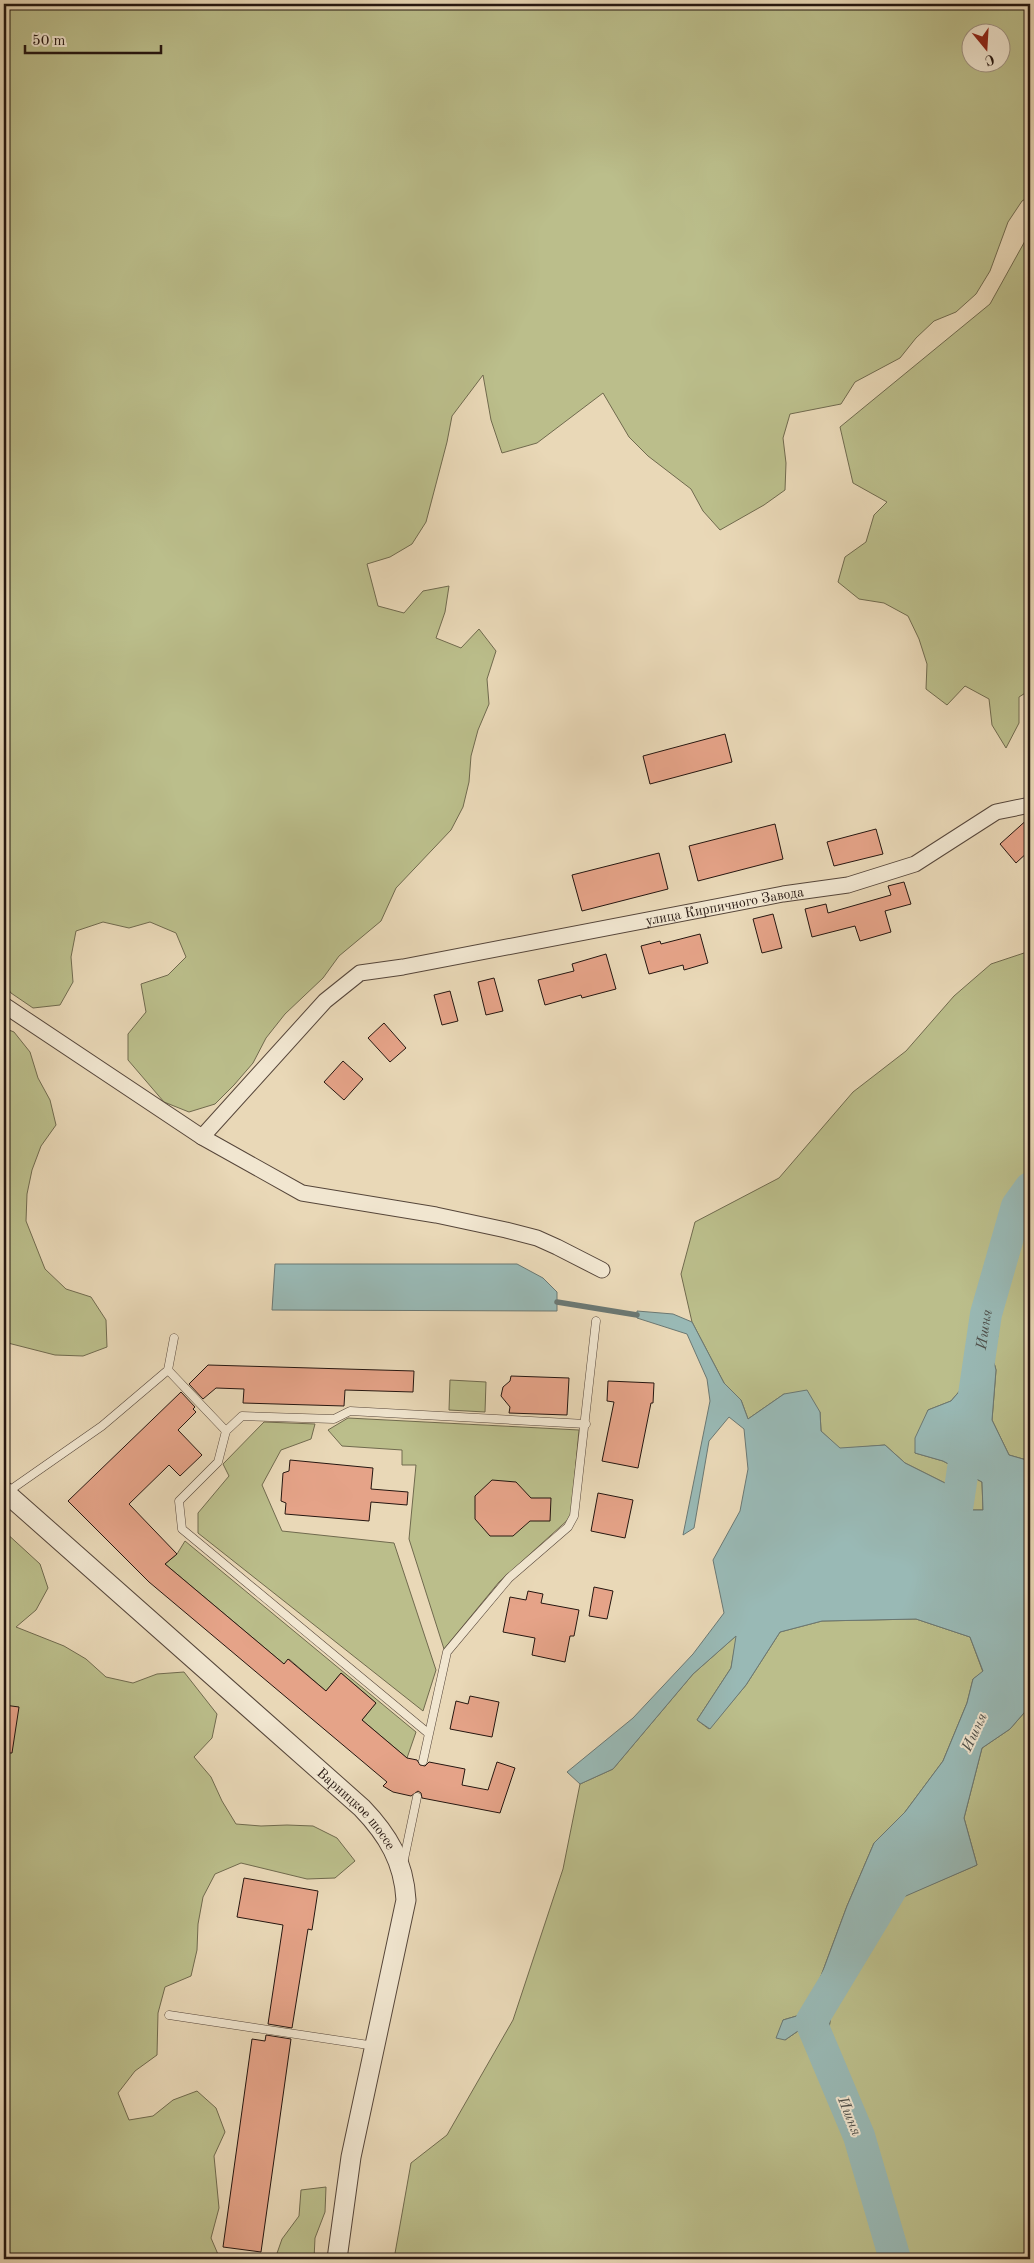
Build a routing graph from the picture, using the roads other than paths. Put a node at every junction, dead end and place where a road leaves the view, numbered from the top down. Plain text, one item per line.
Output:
1 (1030, 805) edge
2 (4, 1005) edge
3 (202, 1137) junction
4 (602, 1270) dead end
5 (596, 1321) dead end
6 (174, 1338) dead end
7 (168, 1370) junction
8 (586, 1424) junction
9 (226, 1431) junction
10 (5, 1492) edge
11 (428, 1733) junction
12 (424, 1761) dead end
13 (417, 1797) dead end
14 (402, 1868) junction
15 (169, 2015) dead end
16 (375, 2046) junction
17 (337, 2259) edge

1 - 3 street, улица Кирпичного Завода
2 - 3 street
3 - 4 street
5 - 8 lane
6 - 7 lane
7 - 9 lane
7 - 10 lane
8 - 9 lane
8 - 11 lane
9 - 11 lane
10 - 14 street, Варницкое шоссе
11 - 12 lane
13 - 14 lane
14 - 16 street, Варницкое шоссе
15 - 16 lane
16 - 17 street, Варницкое шоссе

